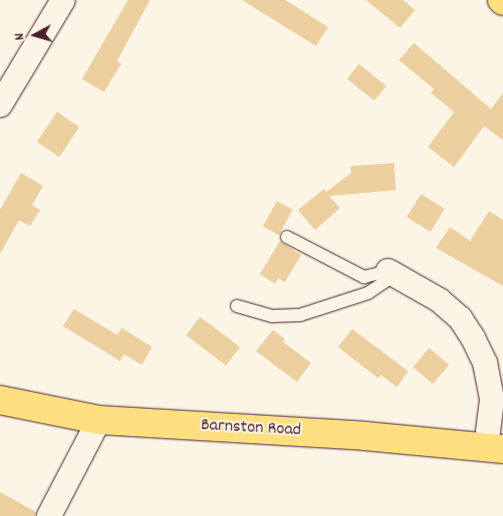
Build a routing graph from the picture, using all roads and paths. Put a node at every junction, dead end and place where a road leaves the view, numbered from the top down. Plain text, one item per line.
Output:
1 (63, 0) edge
2 (0, 105) edge
3 (288, 237) dead end
4 (392, 273) junction
5 (237, 306) dead end
6 (0, 400) edge
7 (99, 420) junction
8 (494, 448) edge
9 (49, 516) edge

1 - 2 street
3 - 4 lane
4 - 5 lane
4 - 8 street
6 - 7 main road, Barnston Road
7 - 8 main road, Barnston Road
7 - 9 street

